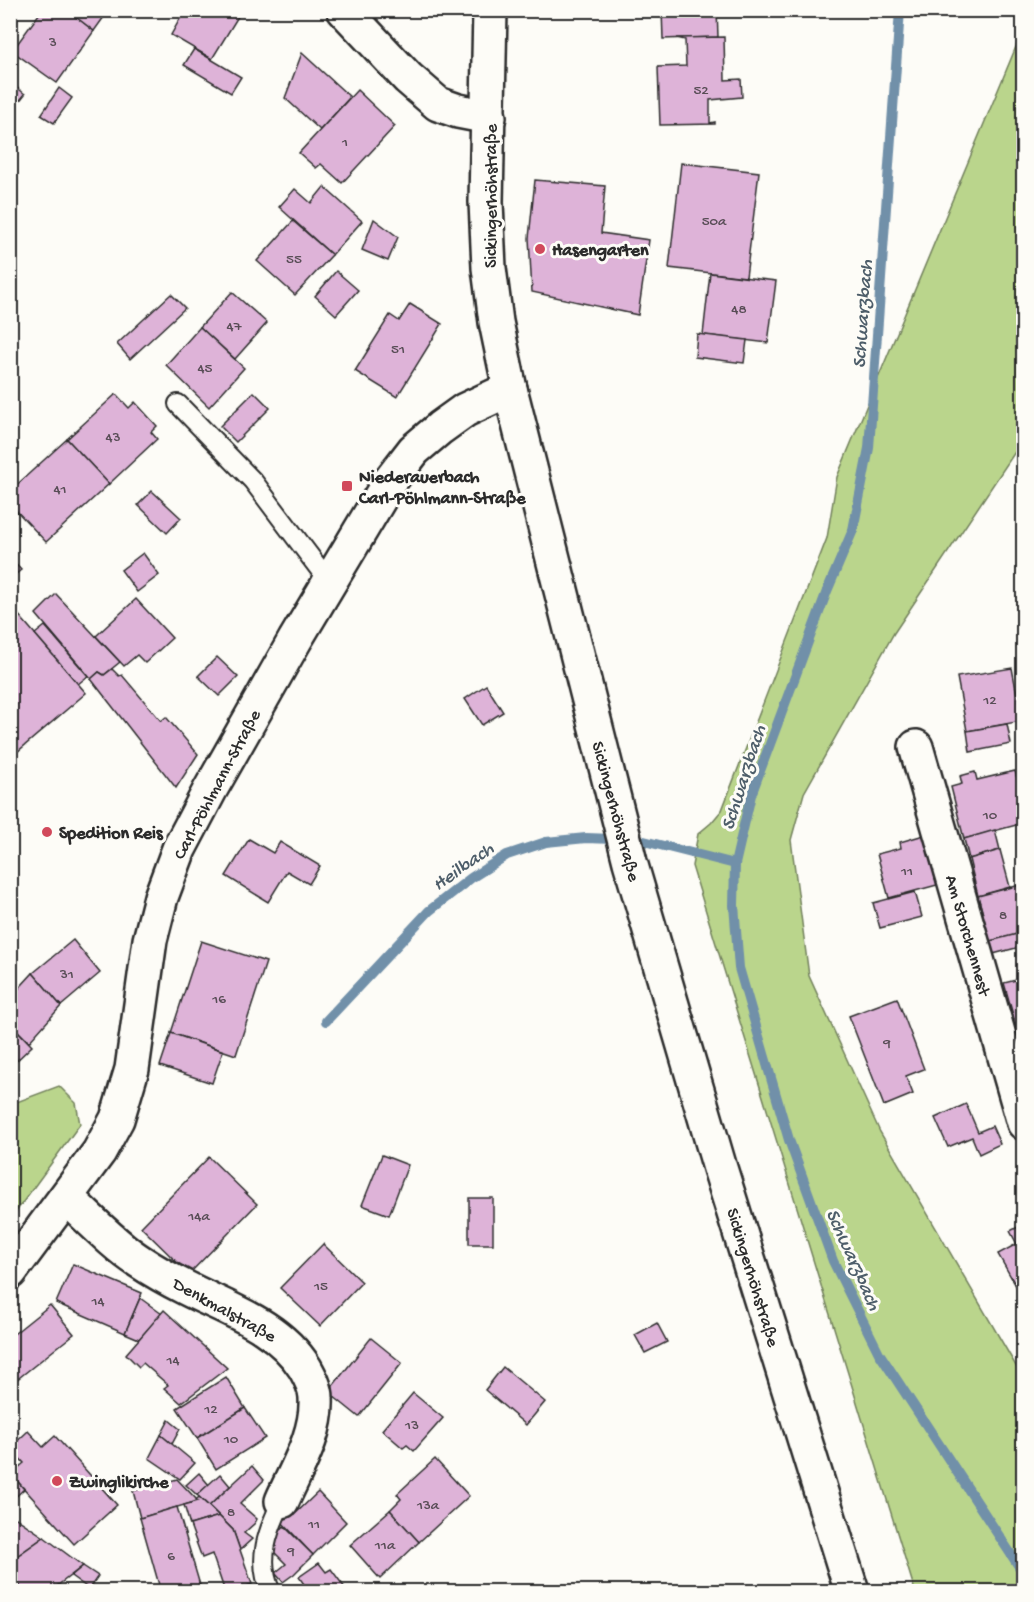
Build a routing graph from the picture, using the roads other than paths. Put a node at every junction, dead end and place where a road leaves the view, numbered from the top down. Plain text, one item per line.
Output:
1 (344, 10) edge
2 (490, 10) edge
3 (489, 117) junction
4 (510, 389) junction
5 (178, 404) dead end
6 (330, 583) junction
7 (916, 747) dead end
8 (1023, 1123) edge
9 (67, 1198) junction
10 (11, 1272) edge
11 (282, 1501) joint
12 (271, 1592) edge
13 (852, 1592) edge

1 - 3 street
2 - 3 street, Sickingerhöhstraße
3 - 4 street, Sickingerhöhstraße
4 - 6 street, Carl-Pöhlmann-Straße
4 - 13 street, Sickingerhöhstraße
5 - 6 lane
6 - 9 street, Carl-Pöhlmann-Straße
7 - 8 street, Am Storchennest
9 - 10 street, Carl-Pöhlmann-Straße
9 - 11 street, Denkmalstraße
11 - 12 lane, Denkmalstraße

